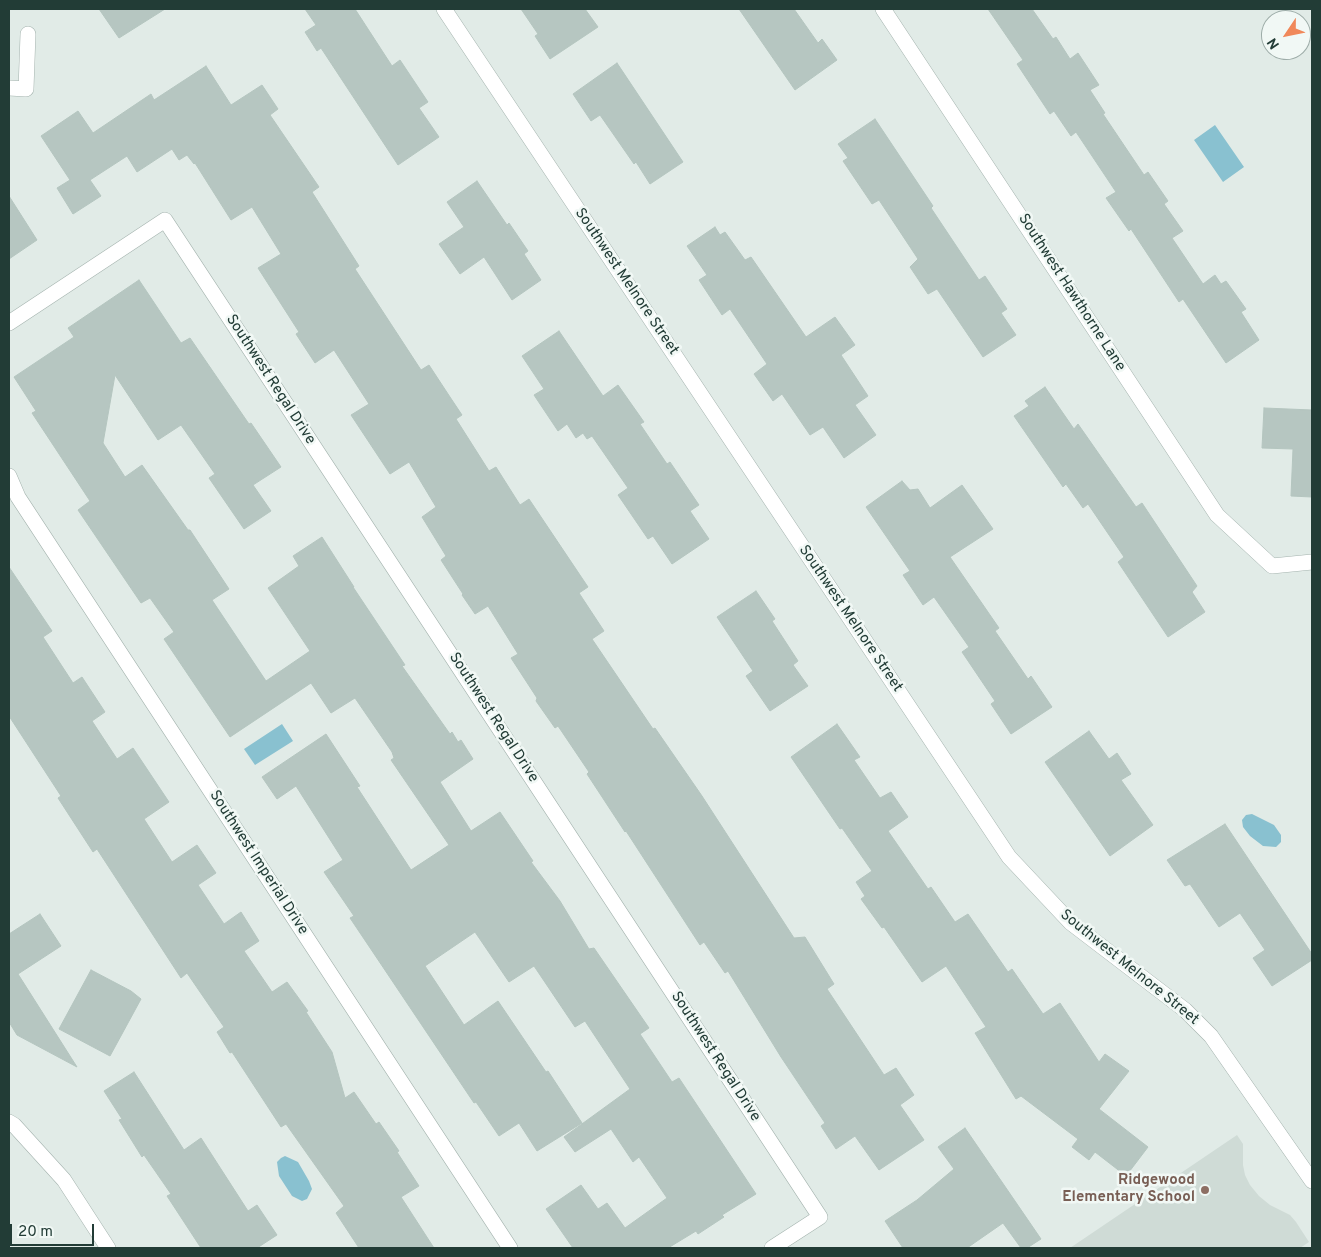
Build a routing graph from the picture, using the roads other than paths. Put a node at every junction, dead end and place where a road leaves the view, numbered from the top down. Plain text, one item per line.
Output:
1 (444, 9) edge
2 (883, 9) edge
3 (28, 34) dead end
4 (9, 88) edge
5 (9, 322) edge
6 (9, 476) edge
7 (1312, 562) edge
8 (9, 1122) edge
9 (1312, 1181) edge
10 (108, 1248) edge
11 (510, 1248) edge
12 (772, 1248) edge

1 - 9 street, Southwest Melnore Street
2 - 7 street, Southwest Hawthorne Lane
3 - 4 street
5 - 12 street, Southwest Regal Drive
6 - 11 street, Southwest Imperial Drive
8 - 10 street

